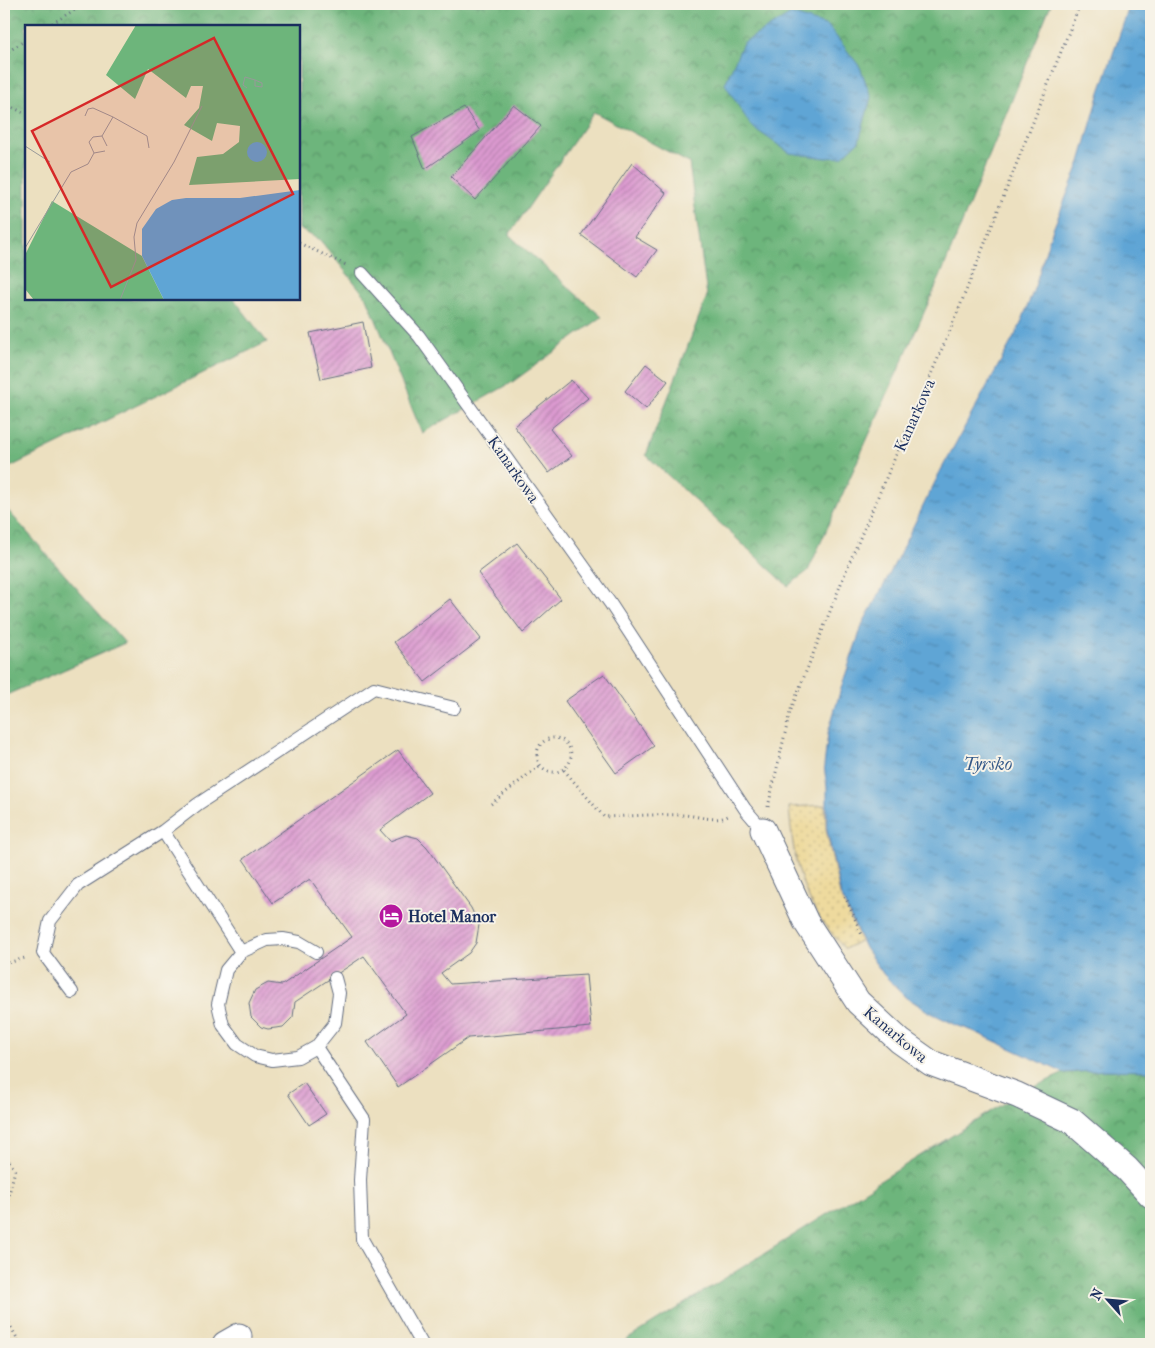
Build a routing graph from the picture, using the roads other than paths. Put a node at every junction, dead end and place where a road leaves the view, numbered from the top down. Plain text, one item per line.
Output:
1 (362, 273) road end
2 (454, 708) dead end
3 (763, 830) joint
4 (163, 831) junction
5 (241, 952) junction
6 (316, 952) dead end
7 (336, 978) dead end
8 (72, 992) dead end
9 (316, 1047) junction
10 (1151, 1195) edge
11 (422, 1344) edge

1 - 3 lane, Kanarkowa
2 - 4 lane
3 - 10 street, Kanarkowa
4 - 5 lane
4 - 8 lane
5 - 6 lane
5 - 9 lane
7 - 9 lane
9 - 11 lane

